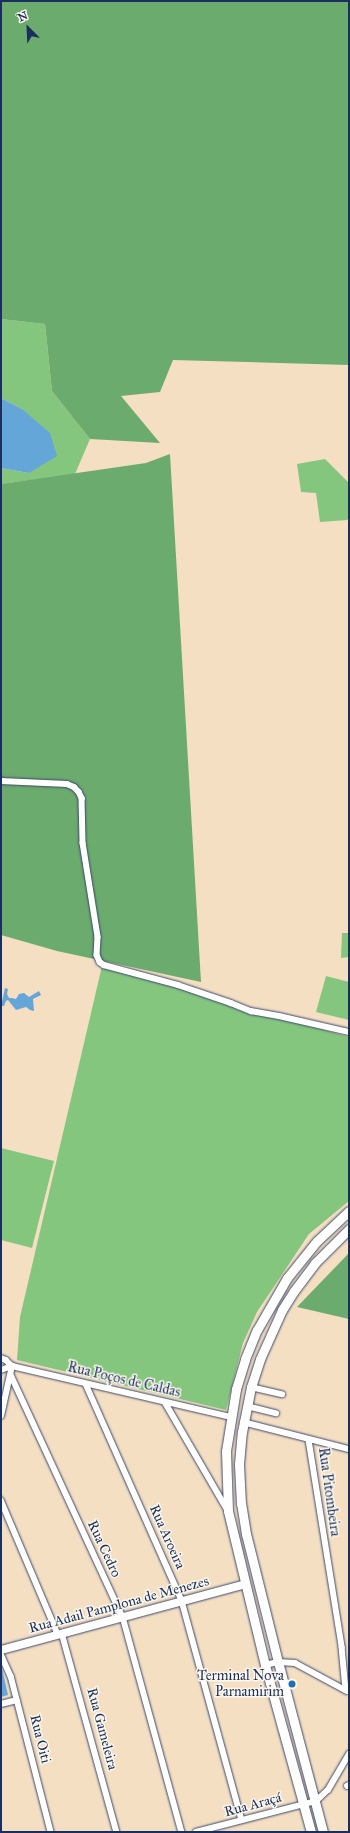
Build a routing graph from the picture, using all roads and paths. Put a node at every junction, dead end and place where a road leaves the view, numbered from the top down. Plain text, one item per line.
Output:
1 (1, 781) edge
2 (349, 1032) edge
3 (349, 1211) edge
4 (349, 1229) edge
5 (252, 1342) junction
6 (265, 1348) junction
7 (247, 1354) junction
8 (1, 1358) edge
9 (260, 1359) junction
10 (12, 1366) junction
11 (1, 1370) edge
12 (11, 1375) junction
13 (86, 1384) junction
14 (251, 1387) junction
15 (282, 1394) dead end
16 (165, 1402) junction
17 (247, 1406) junction
18 (276, 1413) dead end
19 (1, 1416) edge
20 (231, 1417) junction
21 (243, 1422) junction
22 (309, 1440) junction
23 (349, 1449) edge
24 (1, 1500) edge
25 (228, 1511) junction
26 (244, 1584) junction
27 (182, 1601) junction
28 (123, 1617) junction
29 (60, 1634) junction
30 (1, 1650) edge
31 (1, 1654) edge
32 (278, 1662) junction
33 (265, 1665) junction
34 (348, 1691) edge
35 (17, 1700) junction
36 (1, 1704) edge
37 (349, 1754) edge
38 (316, 1801) junction
39 (303, 1804) junction
40 (242, 1820) junction
41 (212, 1830) edge
42 (51, 1832) edge
43 (117, 1832) edge
44 (182, 1832) edge
45 (196, 1832) edge
46 (311, 1832) edge
47 (323, 1832) edge

1 - 2 street
3 - 5 main road
4 - 6 main road
5 - 6 main road
5 - 7 main road
6 - 9 main road
7 - 9 main road
7 - 20 main road
8 - 10 street, Rua Poços de Caldas
9 - 14 main road
10 - 11 street
10 - 12 street
10 - 13 street, Rua Poços de Caldas
12 - 19 street
12 - 28 street, Rua Cedro
13 - 16 street, Rua Poços de Caldas
13 - 27 street, Rua Aroeira
14 - 15 street
14 - 17 main road
16 - 20 street, Rua Poços de Caldas
16 - 25 street
17 - 18 street
17 - 21 main road
20 - 25 main road
21 - 22 street
21 - 32 main road
22 - 23 street
22 - 34 street, Rua Pitombeira
24 - 29 street, Rua Gameleira
25 - 26 main road
26 - 27 main road, Rua Adail Pamplona de Menezes
26 - 33 main road
27 - 28 main road, Rua Adail Pamplona de Menezes
27 - 40 street, Rua Aroeira
28 - 29 main road, Rua Adail Pamplona de Menezes
28 - 44 street, Rua Cedro
29 - 30 main road, Rua Adail Pamplona de Menezes
29 - 43 street, Rua Gameleira
31 - 35 street, Rua Oiti
32 - 33 street
32 - 34 street
32 - 38 main road
33 - 39 main road
35 - 36 street
35 - 42 street, Rua Oiti
37 - 38 street
38 - 39 street, Rua Araçá
38 - 47 main road
39 - 40 street, Rua Araçá
39 - 46 main road
40 - 41 street, Rua Araçá
41 - 45 street, Rua Araçá

